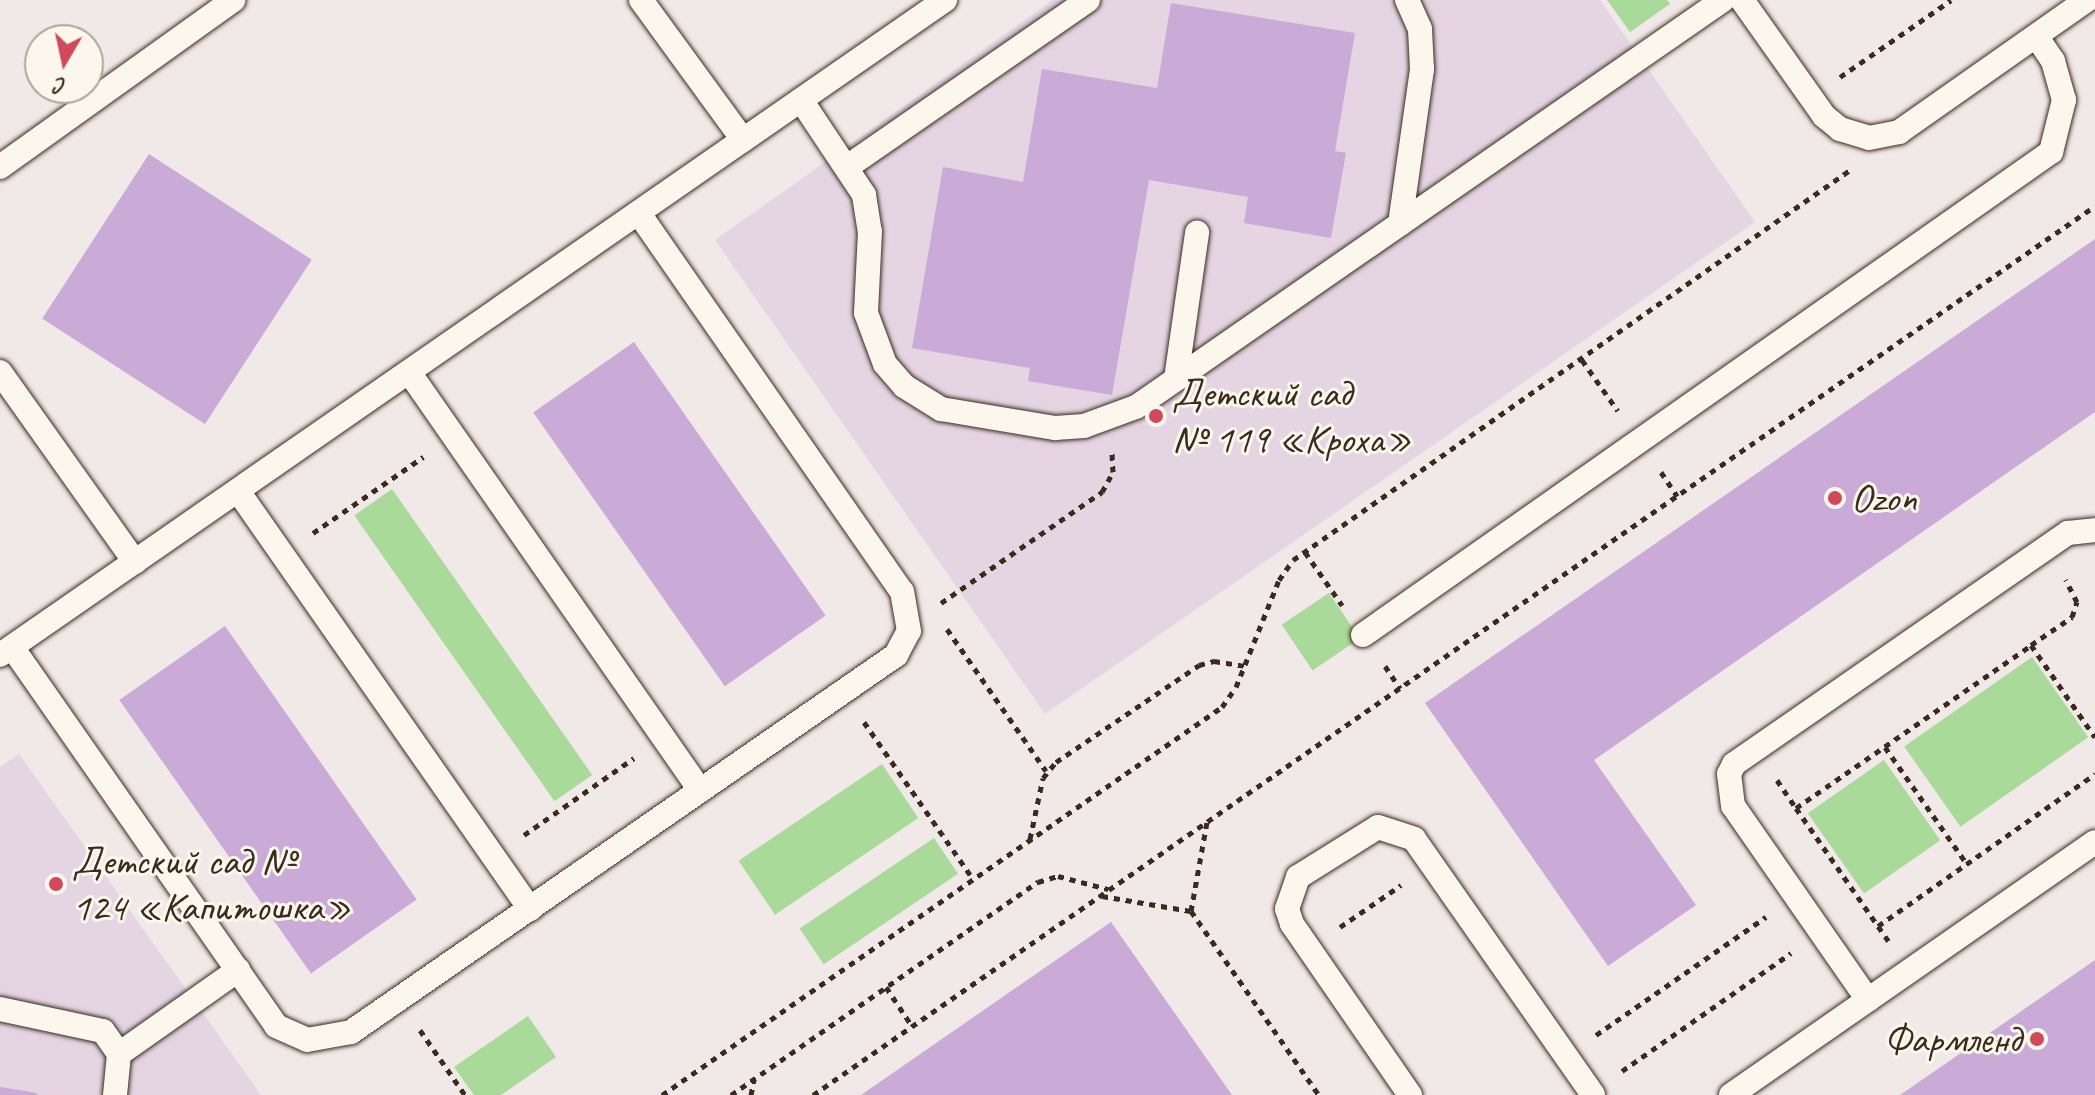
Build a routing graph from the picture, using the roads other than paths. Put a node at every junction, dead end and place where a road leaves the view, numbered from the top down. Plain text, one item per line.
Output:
1 (233, 0) edge
2 (641, 0) edge
3 (945, 0) edge
4 (1088, 0) edge
5 (1407, 0) edge
6 (1723, 0) edge
7 (1742, 0) edge
8 (2087, 0) edge
9 (2036, 36) junction
10 (801, 100) junction
11 (743, 140) junction
12 (0, 167) edge
13 (847, 167) junction
14 (639, 213) junction
15 (1400, 224) junction
16 (1197, 233) dead end
17 (0, 372) edge
18 (409, 372) junction
19 (1176, 379) junction
20 (238, 491) junction
21 (2095, 530) edge
22 (135, 562) junction
23 (1363, 635) road end
24 (6, 651) edge
25 (700, 790) junction
26 (2095, 842) edge
27 (530, 909) junction
28 (238, 970) junction
29 (1868, 1000) junction
30 (0, 1009) edge
31 (119, 1054) junction
32 (1592, 1094) edge
33 (115, 1095) edge
34 (1410, 1095) edge
35 (1731, 1095) edge

1 - 12 lane
2 - 11 lane
3 - 10 lane
4 - 13 lane
5 - 15 lane
6 - 15 lane
7 - 9 lane
8 - 9 lane
9 - 23 lane
10 - 11 lane
10 - 13 lane
11 - 14 lane
13 - 19 lane
14 - 18 lane
14 - 25 lane
15 - 19 lane
16 - 19 lane
17 - 22 lane
18 - 20 lane
18 - 25 lane
20 - 22 lane
20 - 27 lane
21 - 29 lane
22 - 24 lane
24 - 28 lane
25 - 27 lane
26 - 29 lane
27 - 28 lane
28 - 31 lane
29 - 35 lane
30 - 31 lane
31 - 33 lane
32 - 34 lane

